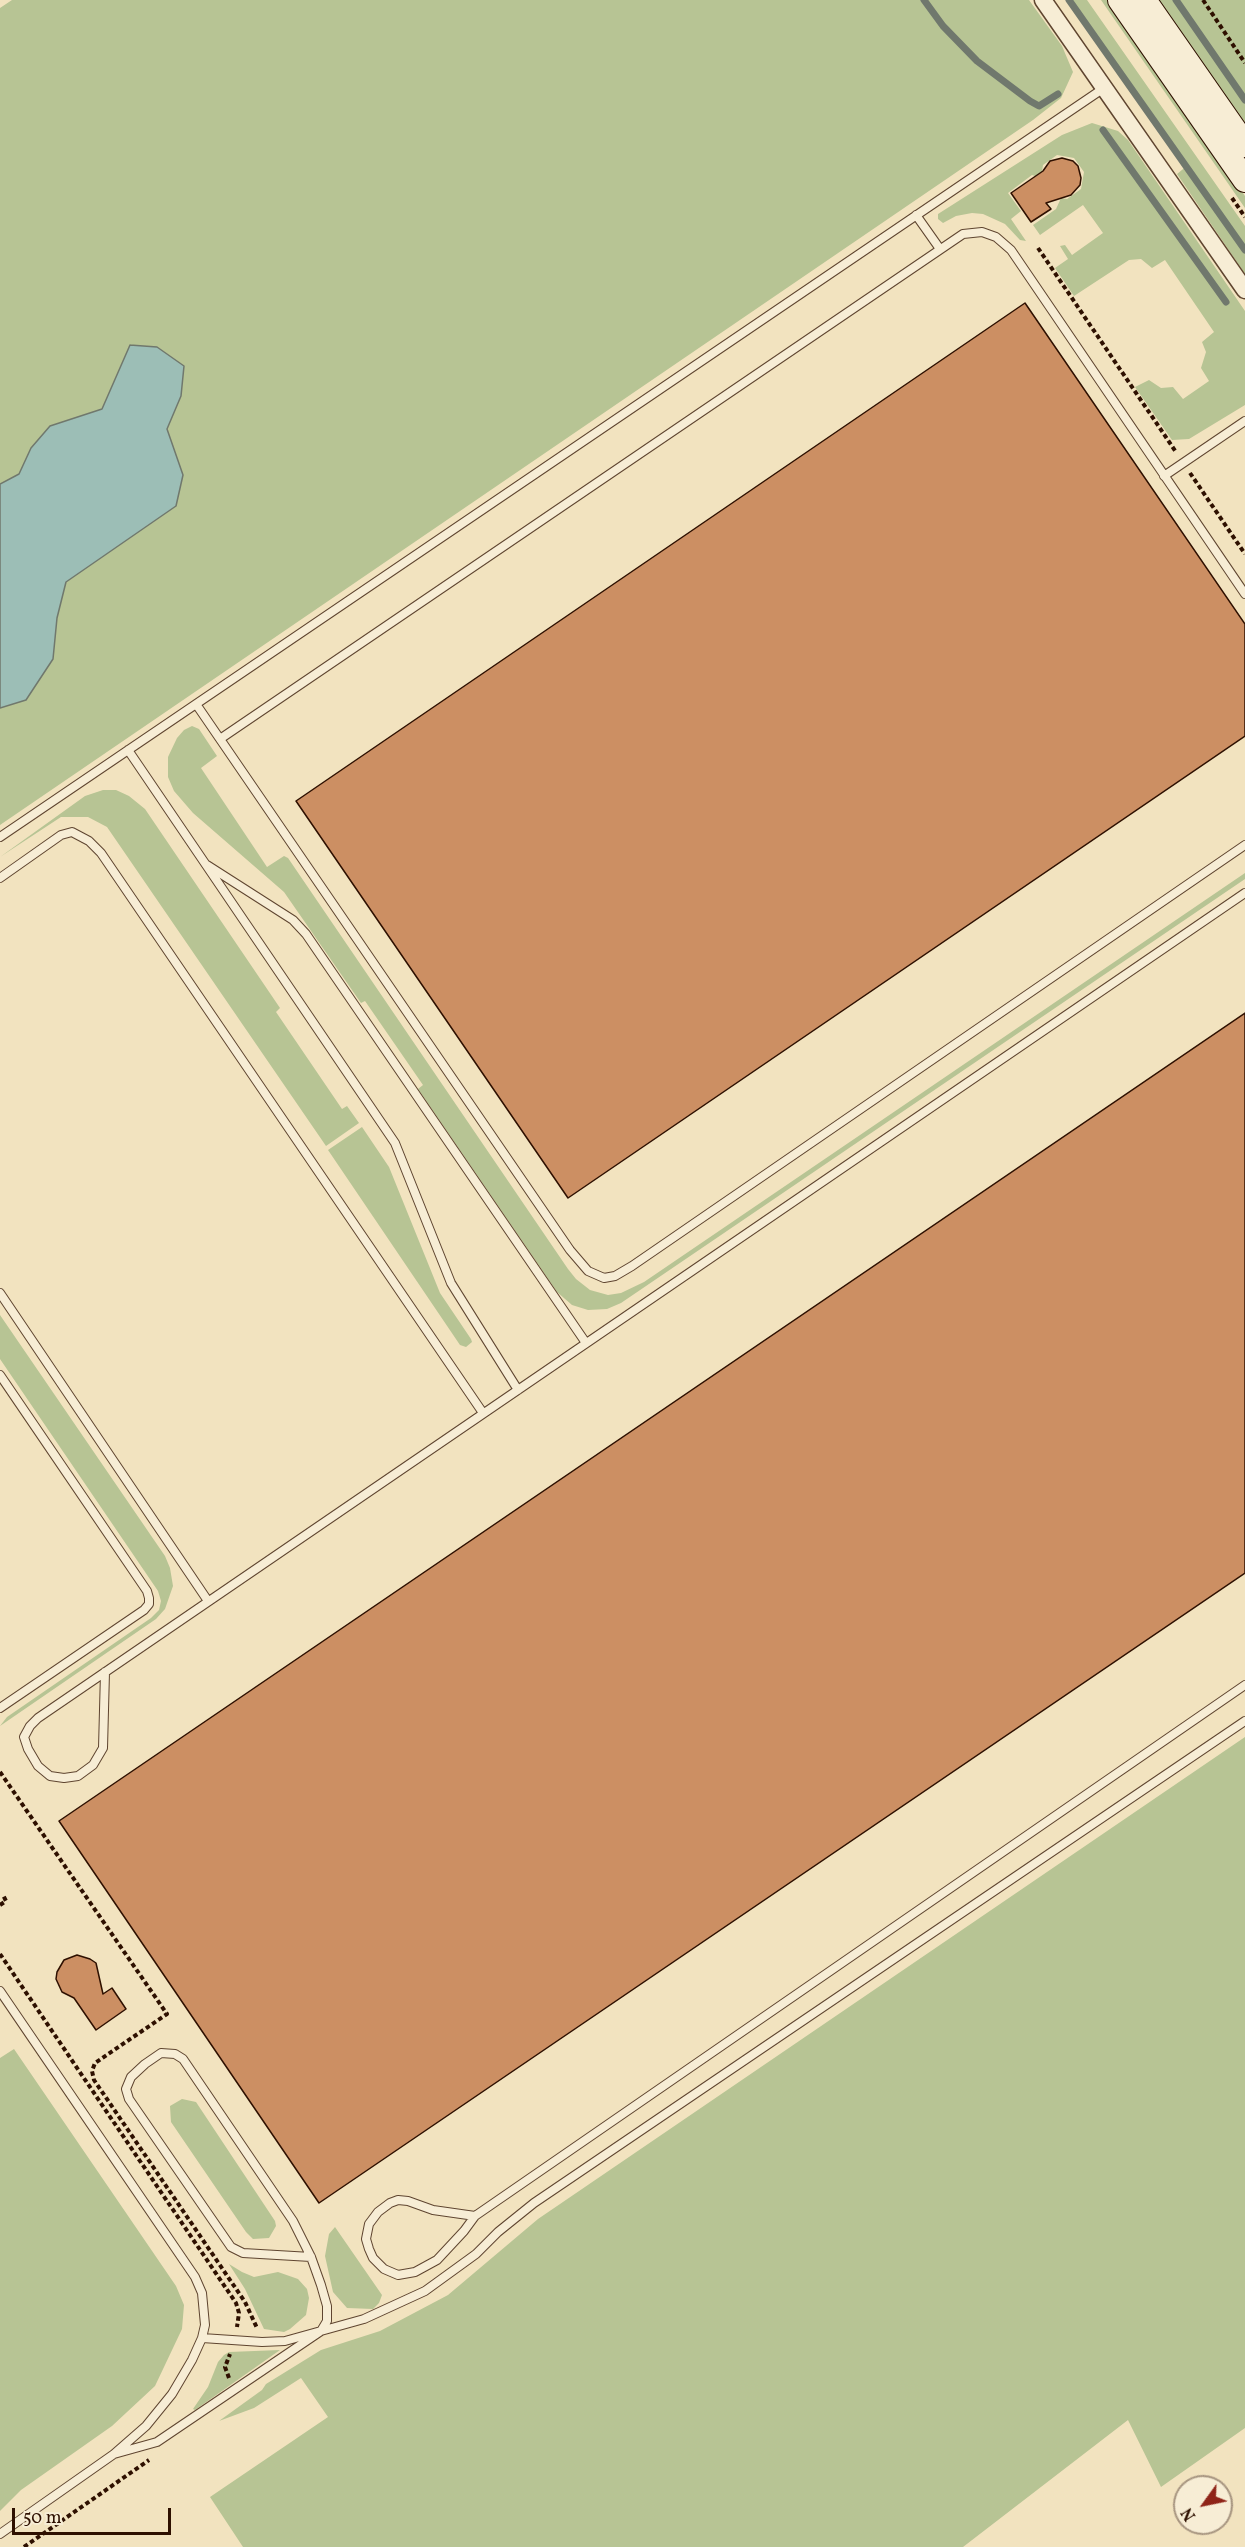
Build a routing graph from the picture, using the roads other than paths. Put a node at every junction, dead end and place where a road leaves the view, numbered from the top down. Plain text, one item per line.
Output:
1 (1043, 0) edge
2 (1120, 0) edge
3 (1144, 0) edge
4 (1104, 88) junction
5 (1245, 145) edge
6 (1245, 180) edge
7 (916, 215) junction
8 (940, 249) junction
9 (1245, 290) edge
10 (1245, 421) edge
11 (1164, 476) junction
12 (1245, 594) edge
13 (196, 704) junction
14 (220, 739) junction
15 (128, 750) junction
16 (0, 837) edge
17 (1245, 845) edge
18 (204, 864) junction
19 (0, 878) edge
20 (1245, 893) edge
21 (0, 1293) edge
22 (586, 1343) junction
23 (0, 1375) edge
24 (518, 1390) junction
25 (483, 1413) junction
26 (208, 1601) junction
27 (105, 1672) junction
28 (1245, 1685) edge
29 (0, 1708) edge
30 (1245, 1721) edge
31 (0, 1991) edge
32 (475, 2216) junction
33 (310, 2258) junction
34 (321, 2331) junction
35 (202, 2337) junction
36 (114, 2454) junction
37 (0, 2534) edge

1 - 4 street
2 - 6 main road
3 - 5 main road
4 - 7 lane
4 - 9 street
7 - 8 lane
7 - 13 lane
8 - 11 lane
8 - 14 lane
10 - 11 lane
11 - 12 lane
13 - 14 lane
13 - 15 lane
14 - 17 lane
15 - 16 lane
15 - 18 lane
18 - 22 lane
18 - 24 lane
19 - 25 lane
20 - 22 lane
21 - 26 lane
22 - 24 lane
23 - 29 lane
24 - 25 lane
25 - 26 lane
26 - 27 lane
27 - 27 lane
28 - 32 lane
30 - 34 lane
31 - 35 lane
32 - 32 lane
33 - 33 lane
33 - 34 lane
34 - 35 lane
34 - 36 lane
35 - 36 lane
36 - 37 lane

